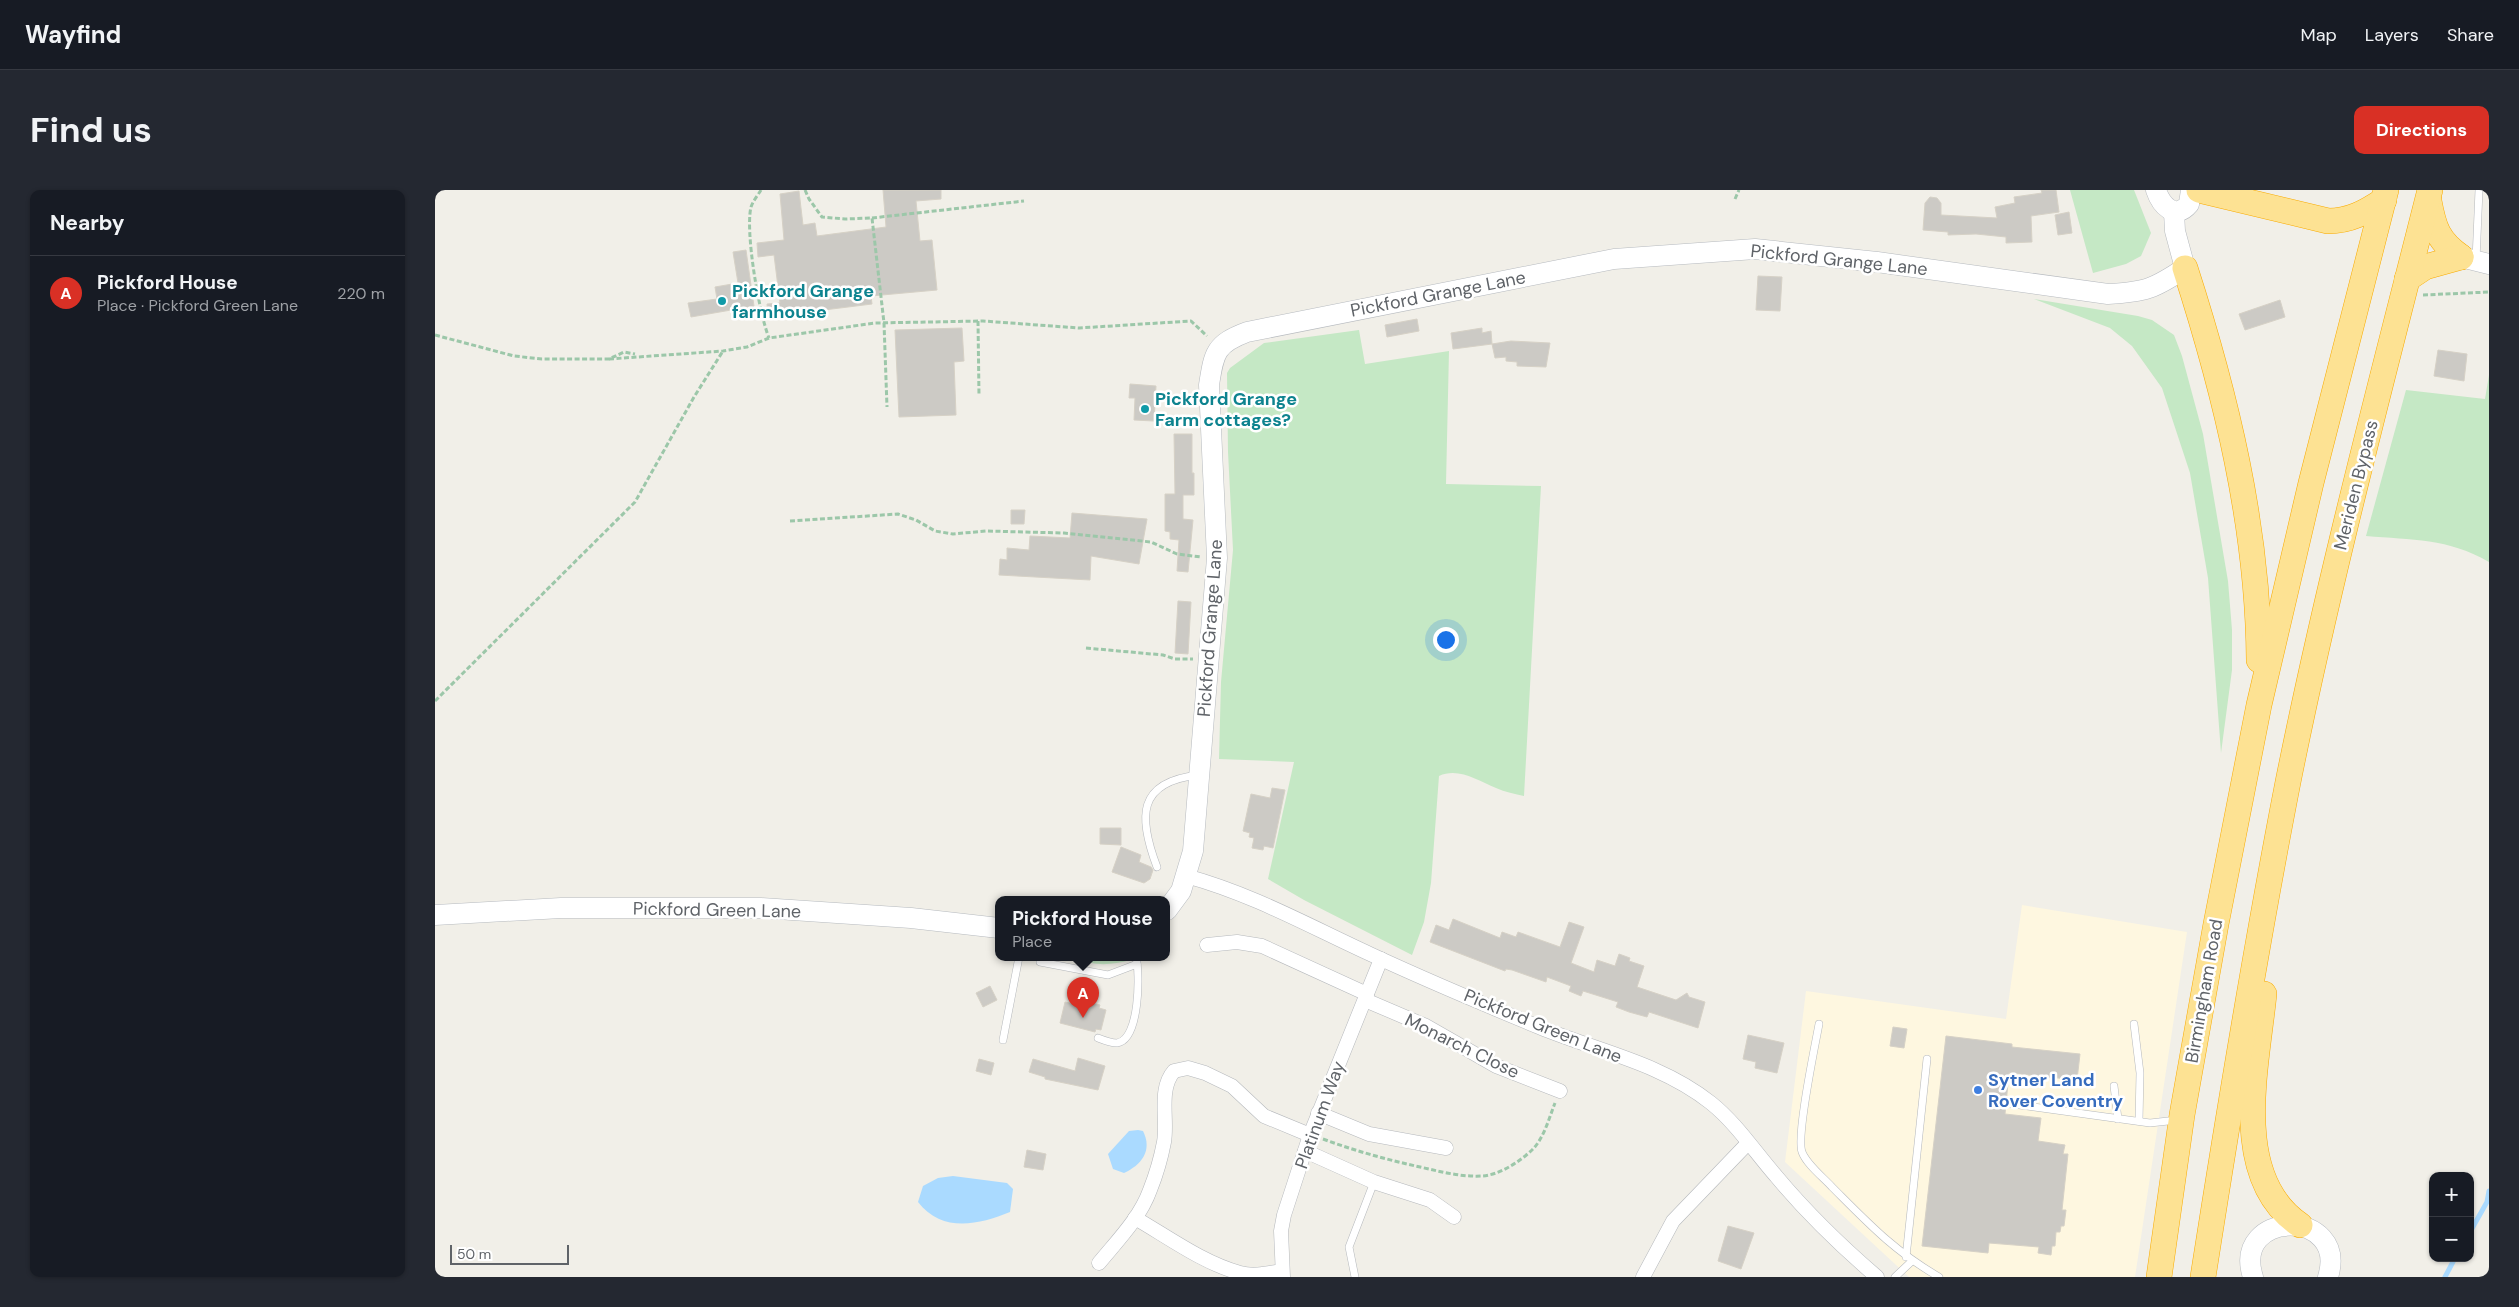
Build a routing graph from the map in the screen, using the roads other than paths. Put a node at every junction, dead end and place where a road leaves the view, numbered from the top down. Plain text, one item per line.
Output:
1 (2191, 190) edge
2 (2199, 190) edge
3 (2479, 190) edge
4 (2157, 192) edge
5 (2429, 193) edge
6 (2385, 195) edge
7 (2174, 212) junction
8 (2475, 261) edge
9 (2185, 268) junction
10 (2407, 279) junction
11 (2259, 706) junction
12 (1199, 775) junction
13 (2281, 820) junction
14 (1157, 867) dead end
15 (1186, 876) junction
16 (1170, 906) edge
17 (435, 915) edge
18 (995, 928) edge
19 (1207, 946) dead end
20 (1381, 959) junction
21 (1018, 961) edge
22 (1135, 961) edge
23 (1137, 961) edge
24 (1040, 962) dead end
25 (1366, 997) junction
26 (1819, 1024) dead end
27 (2134, 1024) dead end
28 (1098, 1038) dead end
29 (1003, 1040) dead end
30 (1927, 1059) dead end
31 (2114, 1086) dead end
32 (1560, 1091) road end
33 (2012, 1104) dead end
34 (1318, 1113) junction
35 (2182, 1115) junction
36 (2118, 1119) junction
37 (2139, 1121) junction
38 (1310, 1134) junction
39 (1748, 1143) junction
40 (1446, 1148) dead end
41 (1305, 1151) junction
42 (1374, 1182) junction
43 (1454, 1216) dead end
44 (1135, 1218) junction
45 (2299, 1225) junction
46 (1909, 1259) junction
47 (1099, 1263) dead end
48 (1283, 1274) edge
49 (2329, 1276) edge
50 (1355, 1277) edge
51 (1643, 1277) edge
52 (1877, 1277) edge
53 (1895, 1277) edge
54 (1939, 1277) edge
55 (2159, 1277) edge
56 (2203, 1277) edge
57 (2253, 1277) edge

1 - 7 street
2 - 6 highway
3 - 8 lane
4 - 7 street
5 - 8 highway
5 - 10 highway, Meriden Bypass
6 - 11 highway
7 - 9 street
8 - 10 highway
9 - 11 highway
9 - 12 street, Pickford Grange Lane
10 - 13 highway, Meriden Bypass
11 - 35 highway, Birmingham Road
12 - 14 lane
12 - 15 street, Pickford Grange Lane
13 - 45 highway
13 - 56 highway
15 - 16 street
15 - 20 street, Pickford Green Lane
17 - 18 street, Pickford Green Lane
19 - 25 street, Monarch Close
20 - 25 street, Platinum Way
20 - 39 street, Pickford Green Lane
21 - 29 lane
22 - 24 lane
23 - 28 lane
25 - 32 street, Monarch Close
25 - 34 street, Platinum Way
26 - 46 lane
27 - 37 lane
30 - 46 lane
31 - 36 lane
33 - 36 lane
34 - 38 street, Platinum Way
34 - 40 street
35 - 37 lane
35 - 55 highway, Birmingham Road
36 - 37 lane
38 - 41 street, Platinum Way
38 - 44 street
39 - 51 street
39 - 52 street, Pickford Green Lane
41 - 42 street
41 - 48 street, Platinum Way
42 - 43 street
42 - 50 lane
44 - 47 street
44 - 48 street
45 - 49 street
45 - 57 street
46 - 53 lane
46 - 54 lane

